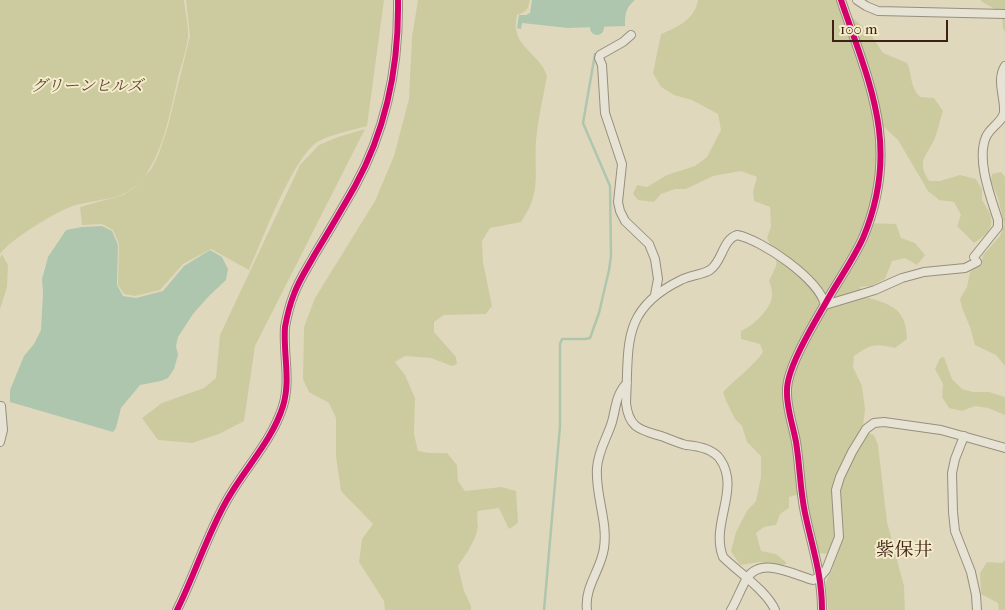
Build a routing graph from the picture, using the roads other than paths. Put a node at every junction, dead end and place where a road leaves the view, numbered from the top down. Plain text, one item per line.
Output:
1 (398, 0) edge
2 (841, 0) edge
3 (856, 0) edge
4 (1005, 14) edge
5 (631, 35) dead end
6 (1005, 66) edge
7 (655, 295) junction
8 (825, 305) junction
9 (627, 383) junction
10 (1, 406) edge
11 (964, 436) junction
12 (0, 442) edge
13 (1005, 448) edge
14 (820, 577) junction
15 (746, 579) junction
16 (177, 610) edge
17 (587, 610) edge
18 (731, 610) edge
19 (775, 610) edge
20 (822, 610) edge
21 (977, 610) edge

1 - 16 street
2 - 8 street
3 - 4 street
5 - 7 street
6 - 8 street
7 - 8 street
7 - 9 street
8 - 14 street
9 - 15 street
9 - 17 street
10 - 12 street
11 - 13 street
11 - 14 street
11 - 21 street
14 - 15 street
14 - 20 street
15 - 18 street
15 - 19 street

